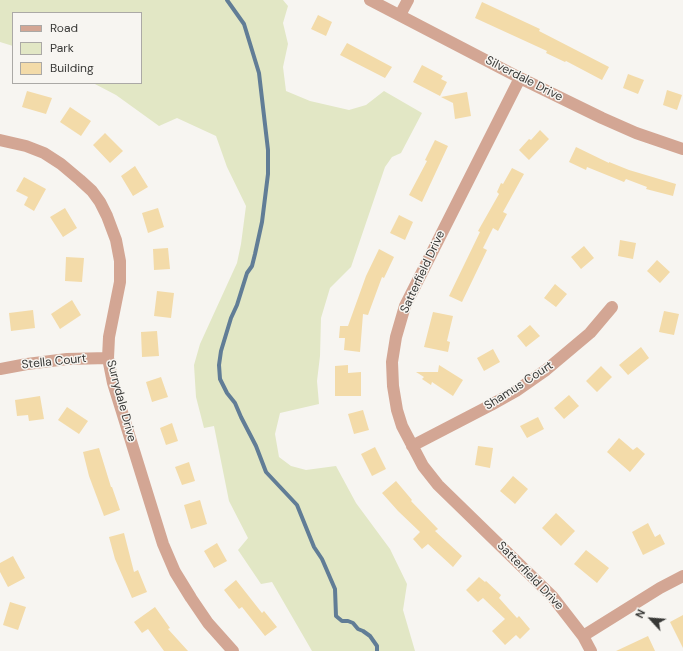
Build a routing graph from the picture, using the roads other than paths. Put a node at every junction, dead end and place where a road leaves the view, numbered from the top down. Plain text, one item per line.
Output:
1 (370, 0) edge
2 (408, 0) edge
3 (400, 15) junction
4 (520, 78) junction
5 (0, 140) edge
6 (683, 149) edge
7 (612, 307) dead end
8 (108, 358) junction
9 (0, 369) edge
10 (412, 446) junction
11 (683, 576) edge
12 (584, 636) junction
13 (233, 651) edge
14 (590, 651) edge

1 - 3 street, Silverdale Drive
2 - 3 street
3 - 4 street, Silverdale Drive
4 - 6 street, Silverdale Drive
4 - 10 street, Satterfield Drive
5 - 8 street, Surrydale Drive
7 - 10 street, Shamus Court
8 - 9 street, Stella Court
8 - 13 street, Surrydale Drive
10 - 12 street, Satterfield Drive
11 - 12 street
12 - 14 street, Satterfield Drive

